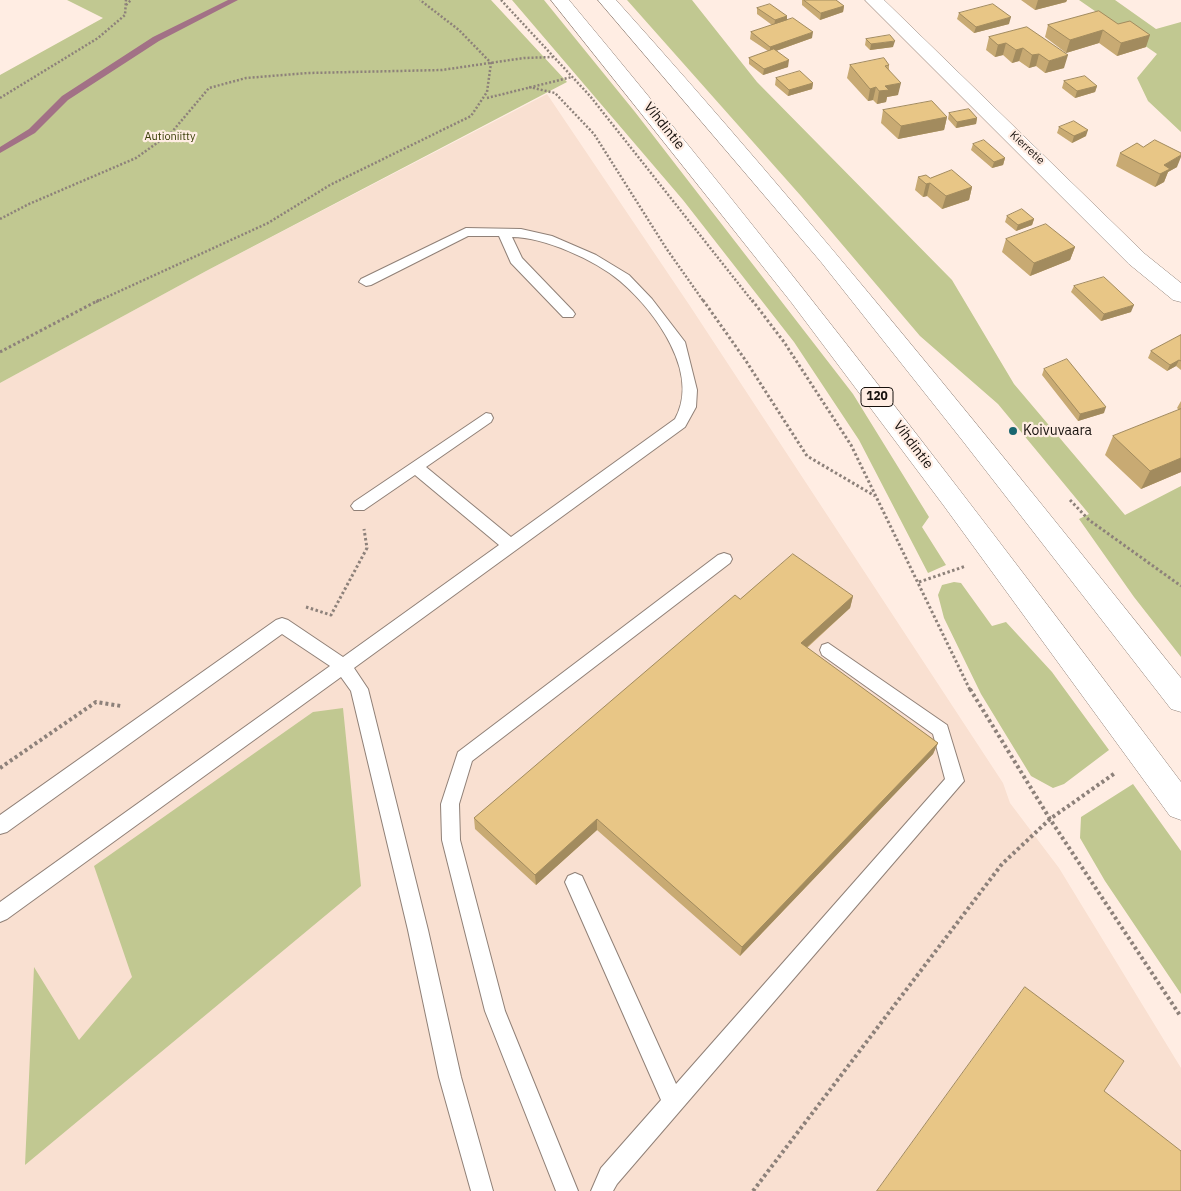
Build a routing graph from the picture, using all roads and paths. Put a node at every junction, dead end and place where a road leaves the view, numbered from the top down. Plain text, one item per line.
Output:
1 (126, 0) edge
2 (131, 0) edge
3 (420, 0) edge
4 (501, 0) edge
5 (560, 0) edge
6 (607, 0) edge
7 (874, 0) edge
8 (125, 6) junction
9 (554, 57) junction
10 (491, 64) junction
11 (572, 76) junction
12 (529, 86) junction
13 (0, 98) edge
14 (486, 99) junction
15 (0, 219) edge
16 (503, 232) junction
17 (366, 282) dead end
18 (1181, 295) edge
19 (568, 314) dead end
20 (0, 352) edge
21 (486, 418) dead end
22 (415, 466) junction
23 (877, 497) junction
24 (1070, 500) dead end
25 (359, 506) dead end
26 (510, 545) junction
27 (724, 559) dead end
28 (957, 569) dead end
29 (919, 582) junction
30 (1181, 586) edge
31 (828, 650) dead end
32 (343, 666) junction
33 (1181, 700) edge
34 (1119, 770) dead end
35 (1181, 806) edge
36 (1050, 819) junction
37 (0, 826) edge
38 (575, 882) dead end
39 (0, 913) edge
40 (1181, 1017) edge
41 (673, 1102) junction
42 (482, 1191) edge
43 (567, 1191) edge
44 (602, 1191) edge
45 (753, 1191) edge

1 - 8 path
2 - 8 path
3 - 10 path
4 - 9 path
5 - 35 main road, Vihdintie / 120
6 - 33 main road
7 - 18 main road, Kierretie
8 - 13 path
9 - 10 path
9 - 11 path
10 - 14 path
10 - 15 path
11 - 12 path
11 - 23 path
12 - 14 path
12 - 23 path
14 - 20 path
16 - 17 lane
16 - 19 lane
16 - 26 lane
21 - 22 lane
22 - 25 lane
22 - 26 lane
23 - 29 path
24 - 30 path
26 - 32 lane
27 - 43 lane
28 - 29 path
29 - 36 path
31 - 41 lane
32 - 37 lane
32 - 39 lane
32 - 42 lane
34 - 36 path
36 - 40 path
36 - 45 path
38 - 41 lane
41 - 44 lane

